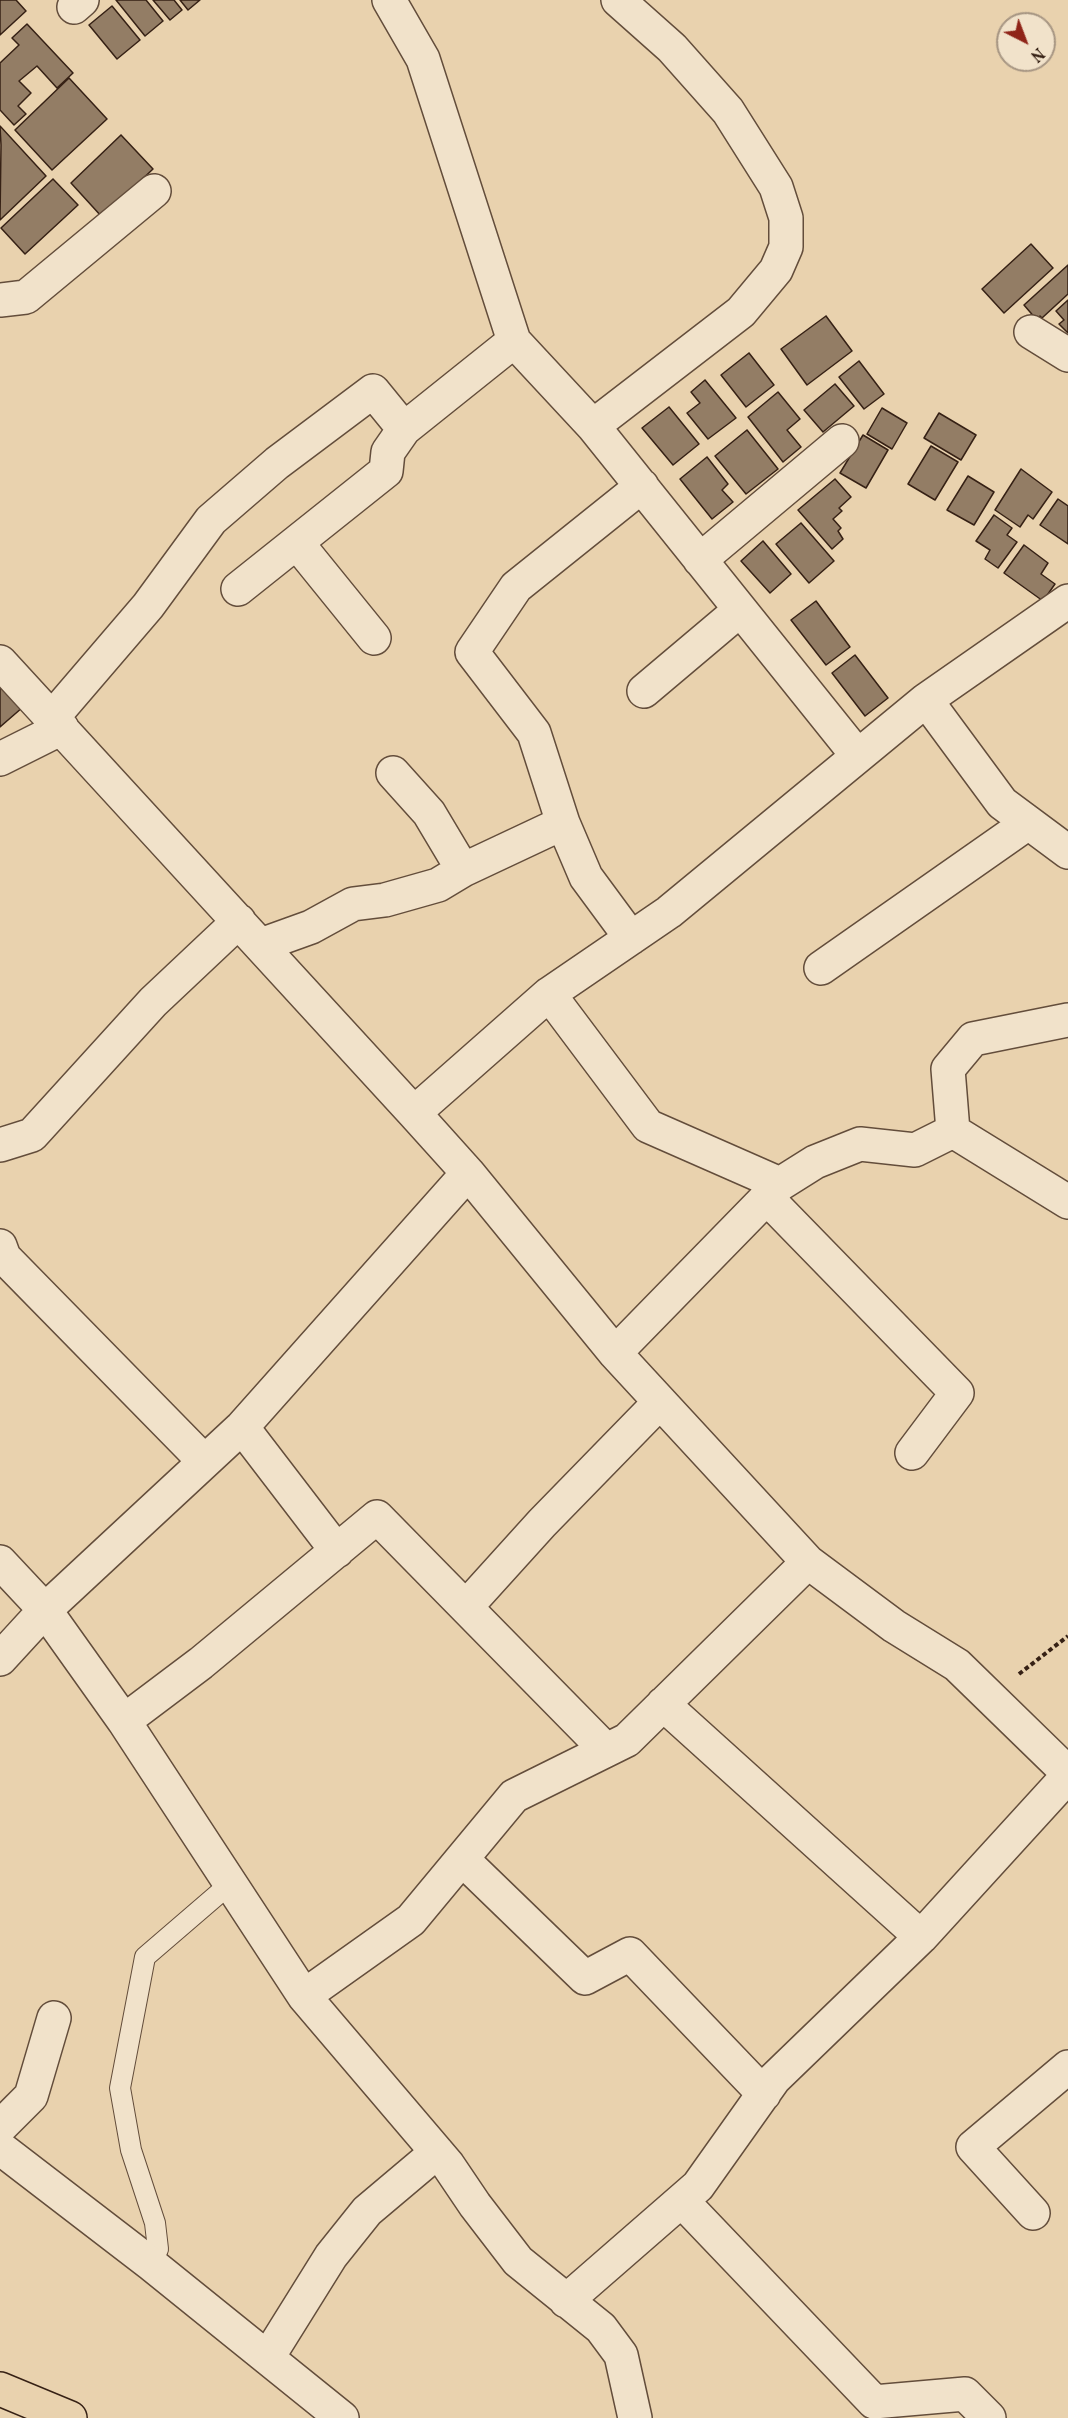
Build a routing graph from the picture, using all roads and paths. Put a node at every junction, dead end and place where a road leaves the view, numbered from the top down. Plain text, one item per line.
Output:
1 (389, 0) edge
2 (618, 0) edge
3 (154, 191) dead end
4 (0, 300) edge
5 (1031, 332) dead end
6 (514, 341) junction
7 (1068, 355) edge
8 (593, 426) junction
9 (404, 429) junction
10 (842, 441) dead end
11 (642, 486) junction
12 (297, 543) junction
13 (700, 560) junction
14 (238, 590) dead end
15 (1068, 601) edge
16 (740, 610) junction
17 (374, 638) dead end
18 (0, 662) edge
19 (644, 691) dead end
20 (927, 700) junction
21 (57, 723) junction
22 (857, 755) junction
23 (0, 759) edge
24 (393, 773) dead end
25 (563, 823) junction
26 (1028, 823) junction
27 (1068, 852) edge
28 (463, 870) junction
29 (239, 921) junction
30 (631, 938) junction
31 (261, 945) junction
32 (821, 968) dead end
33 (549, 994) junction
34 (1068, 1020) edge
35 (414, 1113) junction
36 (953, 1131) junction
37 (0, 1144) edge
38 (468, 1173) junction
39 (773, 1191) junction
40 (1068, 1202) edge
41 (0, 1246) edge
42 (615, 1353) junction
43 (660, 1401) junction
44 (242, 1427) junction
45 (912, 1453) dead end
46 (204, 1461) junction
47 (338, 1551) junction
48 (0, 1562) edge
49 (808, 1562) junction
50 (466, 1607) junction
51 (45, 1610) junction
52 (1068, 1636) edge
53 (0, 1659) edge
54 (990, 1697) junction
55 (663, 1704) junction
56 (124, 1720) junction
57 (606, 1750) junction
58 (1068, 1775) edge
59 (462, 1859) junction
60 (231, 1883) junction
61 (921, 1937) junction
62 (304, 1996) junction
63 (54, 2018) dead end
64 (1068, 2067) edge
65 (764, 2094) junction
66 (0, 2127) edge
67 (0, 2148) edge
68 (437, 2152) junction
69 (682, 2200) junction
70 (1033, 2213) dead end
71 (152, 2264) junction
72 (566, 2301) junction
73 (268, 2357) junction
74 (0, 2389) edge
75 (70, 2418) edge
76 (342, 2418) edge
77 (635, 2418) edge
78 (990, 2418) edge

1 - 6 street
2 - 8 street
3 - 4 street
5 - 7 street
6 - 8 street
6 - 9 street
8 - 11 street
9 - 12 street
9 - 21 street
10 - 13 street
11 - 13 street
11 - 25 street
12 - 14 street
12 - 17 street
13 - 16 street
15 - 20 street
16 - 19 street
16 - 22 street
18 - 21 street
20 - 22 street
20 - 26 street
21 - 23 street
21 - 29 street
22 - 30 street
24 - 28 street
25 - 28 street
25 - 30 street
26 - 27 street
26 - 32 street
28 - 31 street
29 - 31 street
29 - 37 street
30 - 33 street
31 - 35 street
33 - 35 street
33 - 39 street
34 - 36 street
35 - 38 street
36 - 39 street
36 - 40 street
38 - 42 street
38 - 44 street
39 - 42 street
39 - 45 street
41 - 46 street
42 - 43 street
43 - 49 street
43 - 50 street
44 - 46 street
44 - 47 street
46 - 51 street
47 - 50 street
47 - 56 street
48 - 51 street
49 - 54 street
49 - 55 street
50 - 57 street
51 - 53 street
51 - 56 street
52 - 54 path
54 - 58 street
55 - 57 street
55 - 61 street
56 - 60 street
57 - 59 street
58 - 61 street
59 - 62 street
59 - 65 street
60 - 62 street
60 - 71 lane
61 - 65 street
62 - 68 street
63 - 66 street
64 - 70 street
65 - 69 street
67 - 71 street
68 - 72 street
68 - 73 street
69 - 72 street
69 - 78 street
71 - 73 street
72 - 77 street
73 - 76 street
74 - 75 highway

